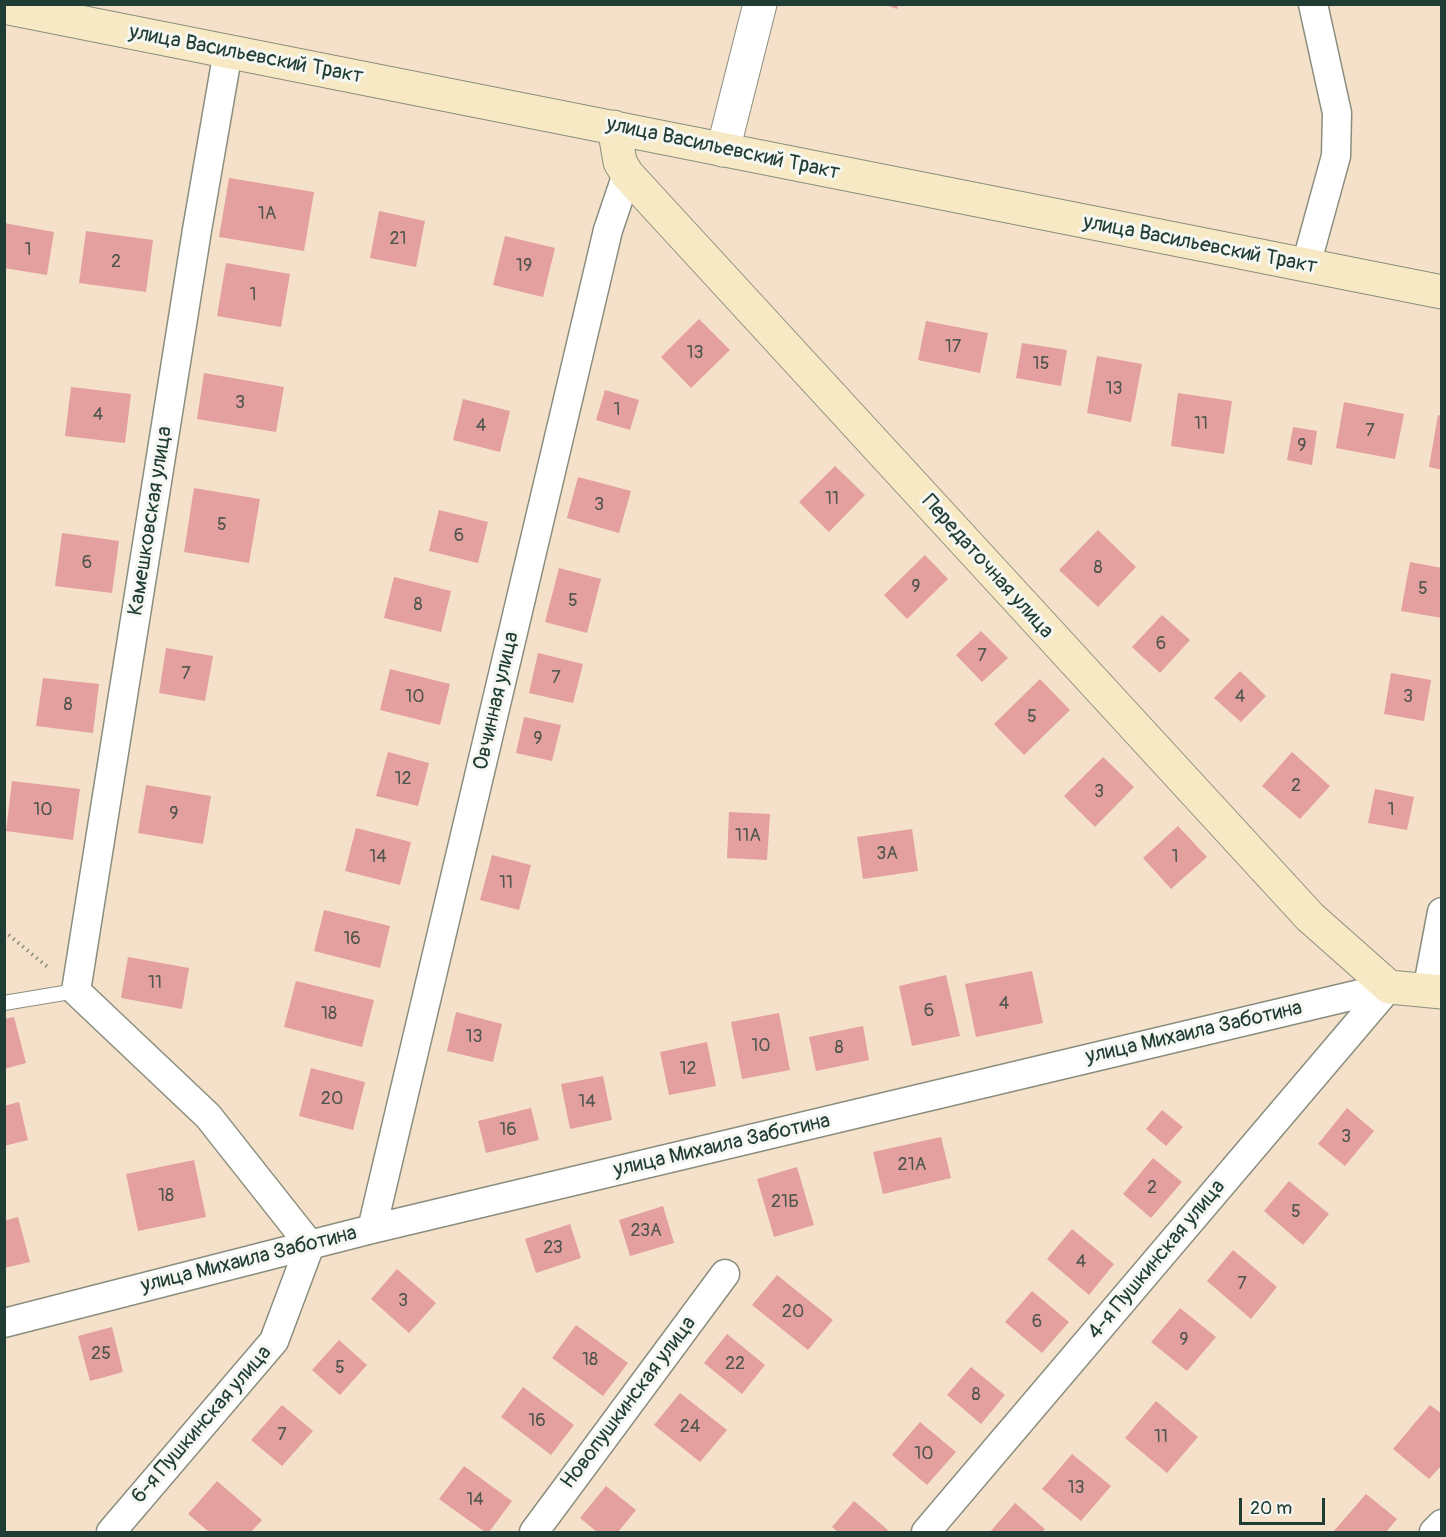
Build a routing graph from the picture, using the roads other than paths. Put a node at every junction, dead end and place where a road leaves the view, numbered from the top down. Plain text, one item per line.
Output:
1 (760, 4) edge
2 (1313, 4) edge
3 (4, 7) edge
4 (66, 12) edge
5 (228, 51) junction
6 (614, 127) junction
7 (723, 150) junction
8 (627, 174) junction
9 (1306, 265) junction
10 (1442, 292) edge
11 (1442, 912) edge
12 (1389, 987) junction
13 (76, 991) junction
14 (1434, 992) edge
15 (4, 1003) edge
16 (372, 1229) junction
17 (310, 1245) junction
18 (725, 1275) dead end
19 (4, 1323) edge
20 (1442, 1524) edge
21 (111, 1533) edge
22 (534, 1533) edge
23 (926, 1533) edge
24 (1434, 1533) edge

1 - 7 street
2 - 9 street
3 - 4 main road, улица Васильевский Тракт
4 - 5 main road, улица Васильевский Тракт
5 - 6 main road, улица Васильевский Тракт
5 - 13 street, Камешковская улица
6 - 7 main road, улица Васильевский Тракт
6 - 8 main road, Передаточная улица
7 - 9 main road, улица Васильевский Тракт
8 - 12 main road, Передаточная улица
8 - 16 street, Овчинная улица
9 - 10 main road, улица Васильевский Тракт
11 - 14 street
12 - 14 main road, улица Михаила Заботина
12 - 16 street, улица Михаила Заботина
12 - 23 street, 4-я Пушкинская улица
13 - 15 lane
13 - 17 street
16 - 17 street, улица Михаила Заботина
17 - 19 street, улица Михаила Заботина
17 - 21 street, 6-я Пушкинская улица
18 - 22 street, Новопушкинская улица
20 - 24 street

